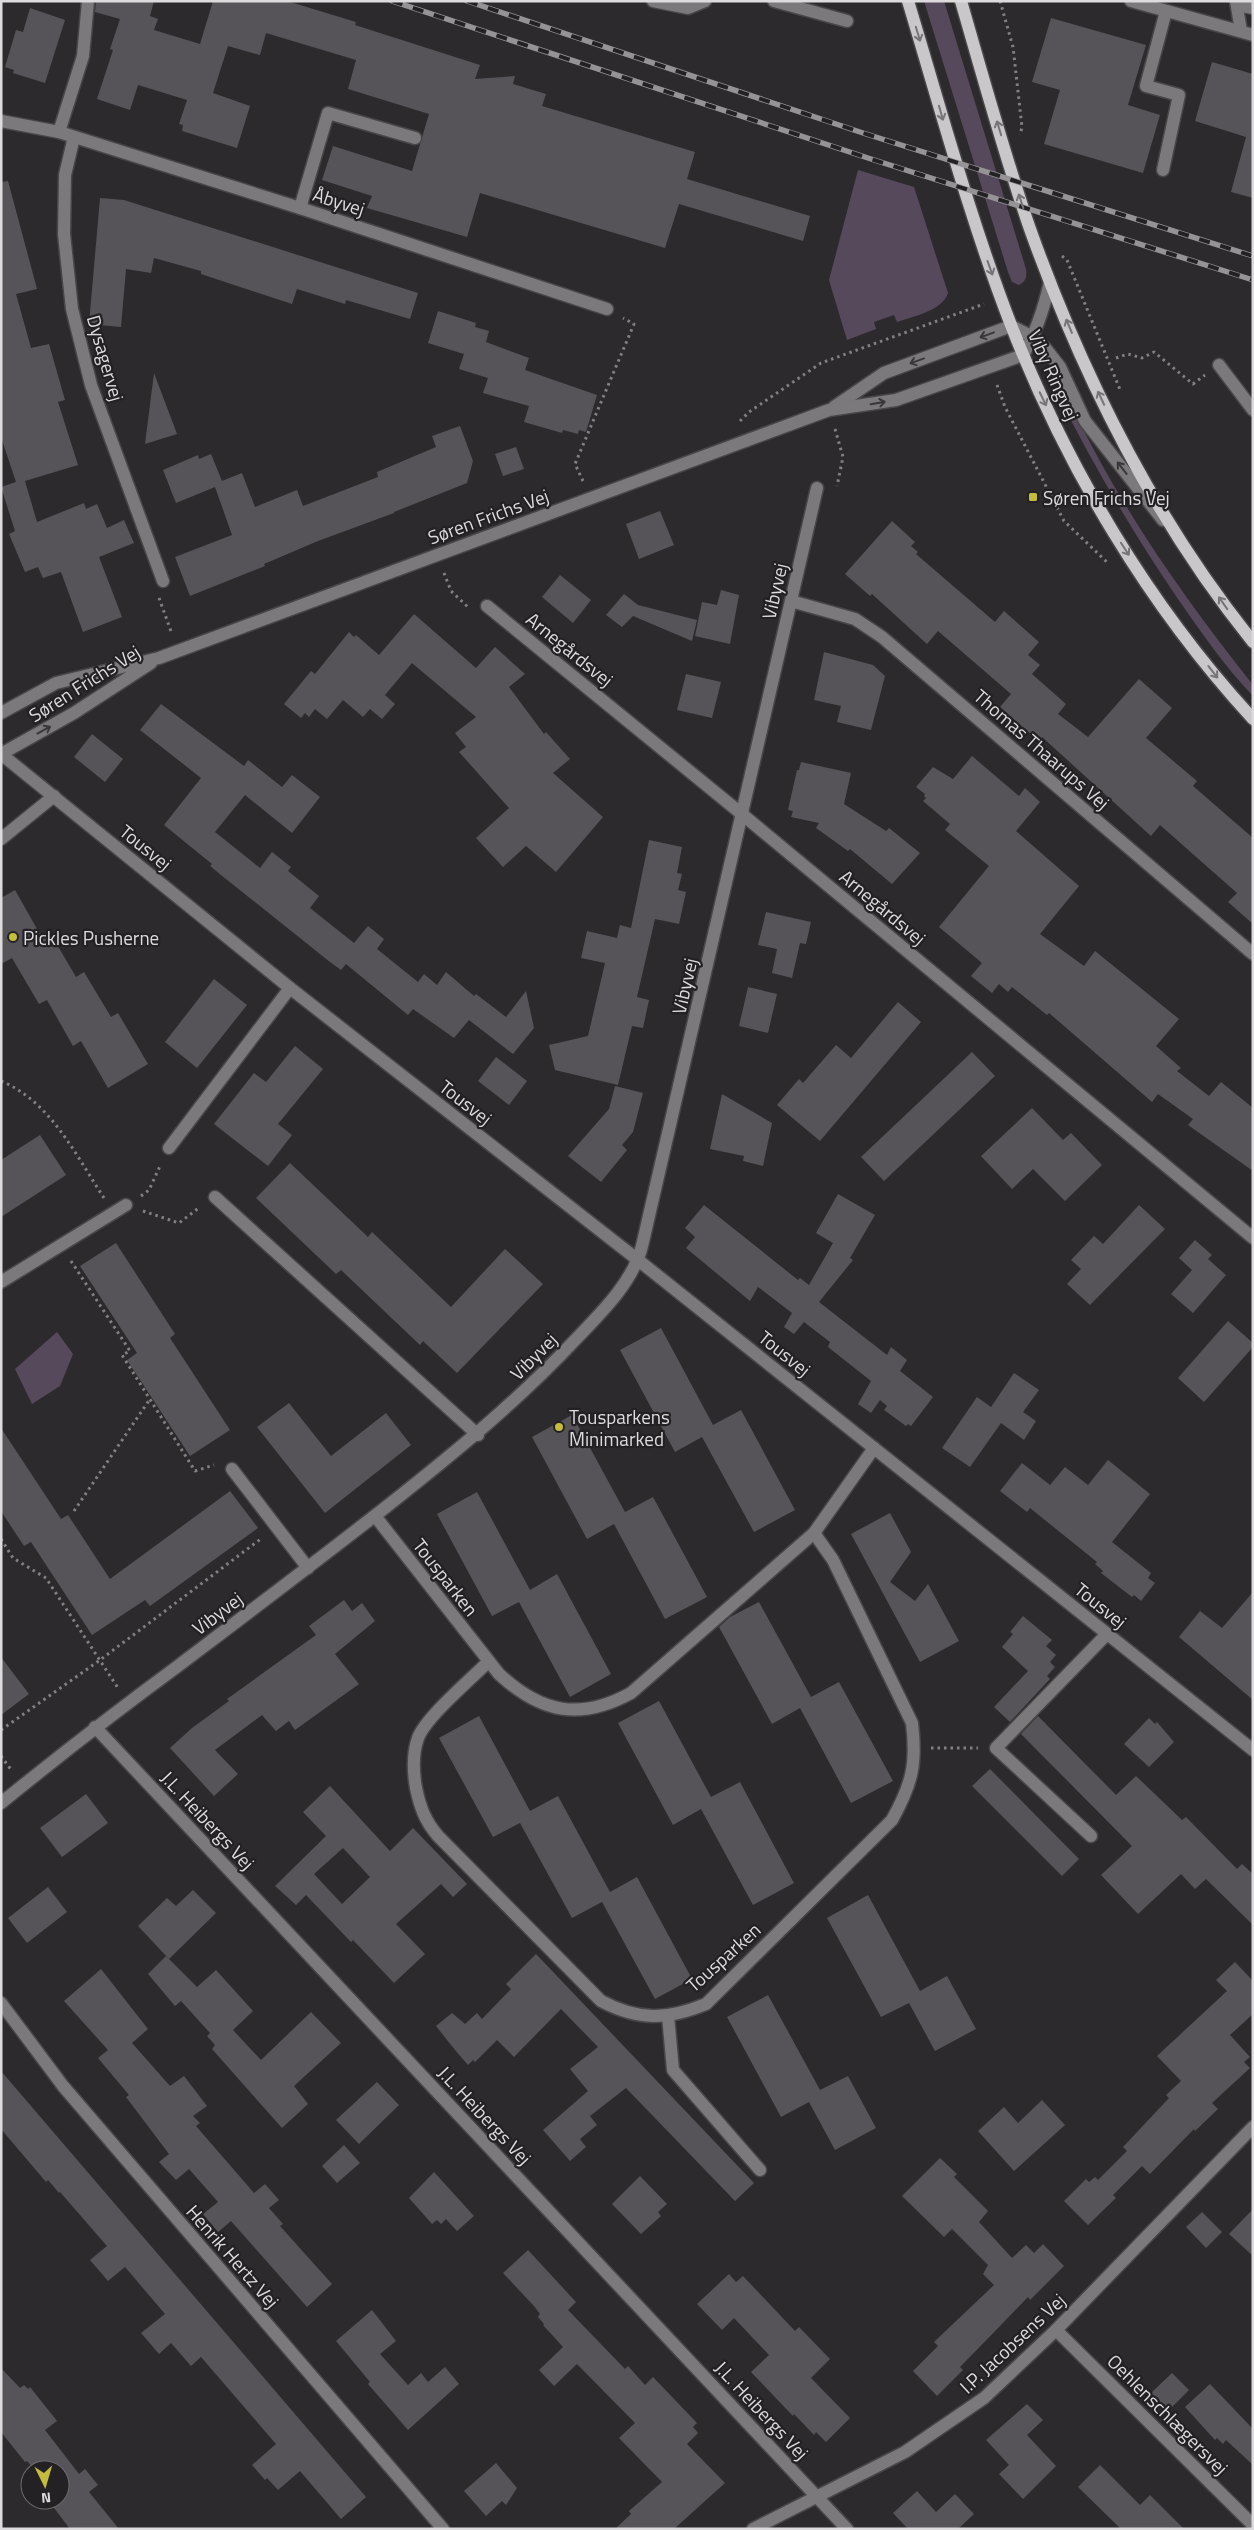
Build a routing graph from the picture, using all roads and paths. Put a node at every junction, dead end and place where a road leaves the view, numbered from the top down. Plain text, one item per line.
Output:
1 (88, 1) edge
2 (653, 1) edge
3 (705, 1) edge
4 (774, 1) edge
5 (908, 1) edge
6 (961, 1) edge
7 (1000, 1) edge
8 (1131, 1) edge
9 (1237, 3) edge
10 (1253, 8) edge
11 (1166, 11) junction
12 (847, 21) dead end
13 (1247, 33) edge
14 (1, 121) edge
15 (59, 132) junction
16 (74, 137) junction
17 (1020, 137) dead end
18 (415, 138) dead end
19 (1164, 170) dead end
20 (300, 208) junction
21 (1050, 282) junction
22 (1001, 299) junction
23 (607, 309) joint
24 (1011, 326) junction
25 (1033, 338) junction
26 (1024, 355) junction
27 (1116, 358) dead end
28 (1219, 364) joint
29 (991, 367) junction
30 (829, 410) junction
31 (1253, 410) edge
32 (737, 424) dead end
33 (817, 488) joint
34 (590, 498) junction
35 (1064, 521) dead end
36 (1184, 548) junction
37 (437, 554) junction
38 (163, 581) joint
39 (791, 601) junction
40 (487, 606) joint
41 (1253, 642) edge
42 (178, 651) junction
43 (159, 658) junction
44 (1, 713) edge
45 (1253, 720) edge
46 (1, 754) edge
47 (54, 796) junction
48 (743, 815) junction
49 (1, 839) edge
50 (1253, 954) edge
51 (290, 988) junction
52 (1, 1081) edge
53 (169, 1148) joint
54 (215, 1197) joint
55 (126, 1205) junction
56 (113, 1213) junction
57 (1253, 1238) edge
58 (61, 1245) junction
59 (638, 1260) junction
60 (1, 1282) edge
61 (150, 1399) junction
62 (478, 1434) junction
63 (874, 1448) junction
64 (232, 1469) joint
65 (74, 1511) dead end
66 (374, 1516) junction
67 (277, 1527) junction
68 (814, 1533) junction
69 (1, 1539) edge
70 (308, 1568) junction
71 (1107, 1634) junction
72 (100, 1660) junction
73 (488, 1662) junction
74 (128, 1703) junction
75 (95, 1727) junction
76 (1, 1730) edge
77 (915, 1748) junction
78 (996, 1748) junction
79 (1253, 1750) edge
80 (1, 1803) edge
81 (1091, 1836) dead end
82 (1, 2003) edge
83 (668, 2016) junction
84 (1253, 2127) edge
85 (760, 2170) dead end
86 (1056, 2330) junction
87 (818, 2497) junction
88 (1253, 2525) edge
89 (443, 2529) edge
90 (753, 2529) edge
91 (847, 2529) edge

1 - 15 street
2 - 3 street
4 - 12 street
5 -> 22 main road, Viby Ringvej
21 -> 6 main road, Viby Ringvej
7 - 17 path
8 - 11 street
9 - 10 street
9 - 13 street
11 - 13 street
11 - 19 street
14 - 15 street, Åbyvej
15 - 16 street, Åbyvej
16 - 20 street, Åbyvej
16 - 38 street, Dysagervej
18 - 20 street
20 - 23 street, Åbyvej
21 - 25 street
36 -> 21 main road, Viby Ringvej
22 - 24 main road, Viby Ringvej
22 - 32 path
23 - 34 path
24 - 25 street
24 - 26 main road, Viby Ringvej
24 -> 30 street, Søren Frichs Vej
25 - 26 street
36 -> 25 street
26 - 29 street, Søren Frichs Vej
26 -> 45 main road, Viby Ringvej
27 - 28 path
28 - 31 street
30 -> 29 street, Søren Frichs Vej
29 - 35 path
30 - 33 path
30 - 34 street, Søren Frichs Vej
33 - 39 street, Vibyvej
34 - 37 street, Søren Frichs Vej
41 -> 36 main road, Viby Ringvej
37 - 40 path
37 - 42 street, Søren Frichs Vej
38 - 42 path
39 - 48 street, Vibyvej
39 - 50 street, Thomas Thaarups Vej
40 - 48 street, Arnegårdsvej
42 - 43 street, Søren Frichs Vej
43 - 44 street, Søren Frichs Vej
46 -> 43 street, Søren Frichs Vej
46 - 47 street, Tousvej
47 - 49 street
47 - 51 street, Tousvej
48 - 57 street, Arnegårdsvej
48 - 59 street, Vibyvej
51 - 53 street
51 - 59 street, Tousvej
52 - 56 path
53 - 55 path
54 - 55 path
54 - 62 street
55 - 56 street
56 - 58 street
58 - 60 street
58 - 61 path
59 - 62 street, Vibyvej
59 - 63 street, Tousvej
61 - 64 path
61 - 65 path
62 - 66 street, Vibyvej
63 - 68 street, Tousparken
63 - 71 street, Tousvej
64 - 67 street
66 - 70 street, Vibyvej
66 - 73 street, Tousparken
67 - 70 street
67 - 72 path
68 - 73 street, Tousparken
68 - 77 street, Tousparken
69 - 72 path
70 - 74 street, Vibyvej
71 - 78 street
71 - 79 street, Tousvej
72 - 74 path
72 - 76 path
73 - 83 street, Tousparken
74 - 75 street, Vibyvej
75 - 80 street, Vibyvej
75 - 87 street, J.L. Heibergs Vej
77 - 78 path
77 - 83 street, Tousparken
78 - 81 street
82 - 89 street, Henrik Hertz Vej
83 - 85 street
84 - 86 street, I.P. Jacobsens Vej
86 - 87 street, I.P. Jacobsens Vej
86 - 88 street, Oehlenschlægersvej
87 - 90 street, I.P. Jacobsens Vej
87 - 91 street, J.L. Heibergs Vej

